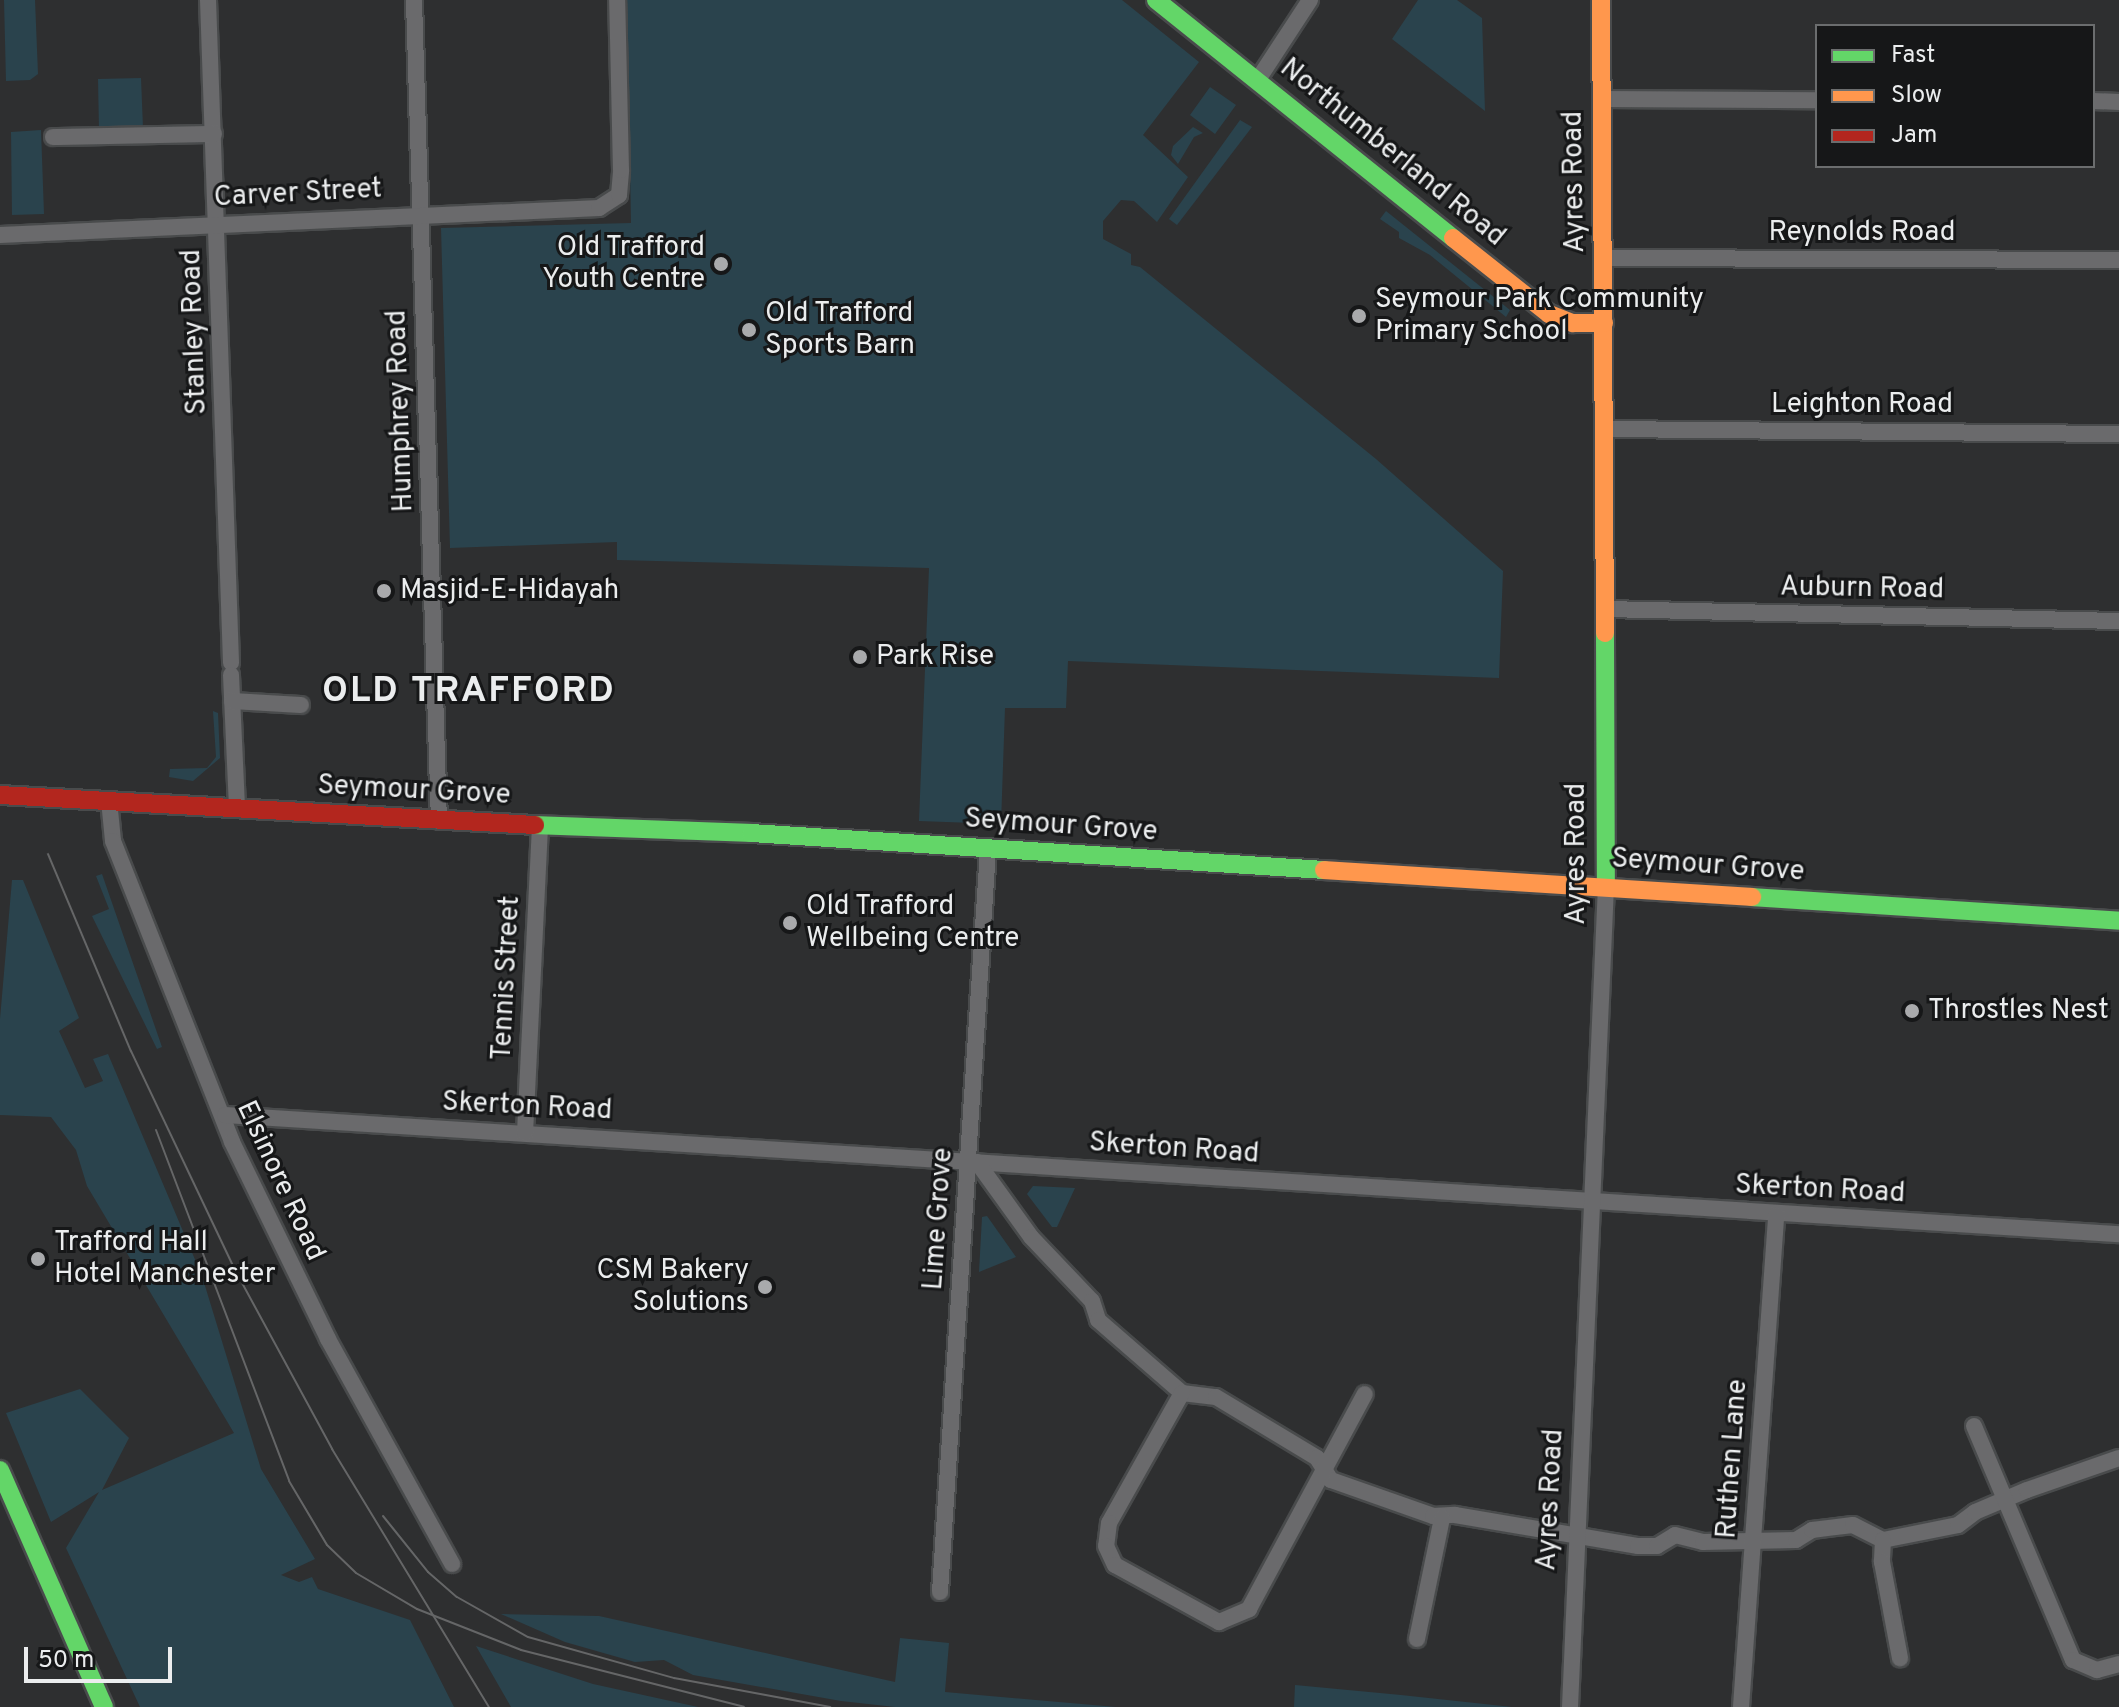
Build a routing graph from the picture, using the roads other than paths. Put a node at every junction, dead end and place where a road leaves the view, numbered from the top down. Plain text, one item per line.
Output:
1 (208, 0) edge
2 (414, 0) edge
3 (617, 0) edge
4 (1156, 0) edge
5 (1310, 0) edge
6 (1601, 0) edge
7 (1257, 81) junction
8 (1602, 99) junction
9 (1815, 100) edge
10 (2095, 101) edge
11 (2119, 102) edge
12 (214, 134) junction
13 (53, 137) dead end
14 (422, 214) junction
15 (218, 224) junction
16 (0, 235) edge
17 (1604, 258) junction
18 (2119, 260) edge
19 (1604, 323) junction
20 (1605, 429) junction
21 (2119, 434) edge
22 (1605, 609) junction
23 (2119, 621) edge
24 (232, 701) junction
25 (301, 705) dead end
26 (0, 795) edge
27 (109, 800) junction
28 (237, 809) junction
29 (439, 821) junction
30 (540, 826) junction
31 (988, 849) junction
32 (1606, 887) junction
33 (2119, 921) edge
34 (225, 1115) junction
35 (525, 1133) junction
36 (973, 1162) junction
37 (1593, 1204) junction
38 (1776, 1215) junction
39 (2119, 1234) edge
40 (1182, 1393) junction
41 (1365, 1394) dead end
42 (1974, 1426) dead end
43 (2119, 1458) edge
44 (0, 1470) edge
45 (1325, 1470) junction
46 (2005, 1501) junction
47 (1442, 1518) junction
48 (1577, 1538) junction
49 (1883, 1540) junction
50 (1754, 1542) junction
51 (452, 1564) dead end
52 (940, 1592) dead end
53 (64, 1619) junction
54 (1417, 1639) dead end
55 (1900, 1658) dead end
56 (2119, 1664) edge
57 (81, 1707) edge
58 (104, 1707) edge
59 (1570, 1707) edge
60 (1741, 1707) edge

1 - 12 street, Stanley Road
2 - 14 street, Humphrey Road
3 - 14 street, Carver Street
4 - 7 main road, Northumberland Road
5 - 7 street
6 - 8 main road, Ayres Road
7 - 19 main road, Northumberland Road
8 - 9 street
8 - 17 main road, Ayres Road
10 - 11 street
12 - 13 street
12 - 15 street, Stanley Road
14 - 15 street, Carver Street
14 - 29 street, Humphrey Road
15 - 16 street, Carver Street
15 - 24 street, Stanley Road
17 - 18 street, Reynolds Road
17 - 19 main road, Ayres Road
19 - 20 main road, Ayres Road
20 - 21 street, Leighton Road
20 - 22 main road, Ayres Road
22 - 23 street, Auburn Road
22 - 32 main road, Ayres Road
24 - 25 street
24 - 28 street, Stanley Road
26 - 27 main road, Seymour Grove
27 - 28 main road, Seymour Grove
27 - 34 street, Elsinore Road
28 - 29 main road, Seymour Grove
29 - 30 main road, Seymour Grove
30 - 31 main road, Seymour Grove
30 - 35 street, Tennis Street
31 - 32 main road, Seymour Grove
31 - 36 street, Lime Grove
32 - 33 main road, Seymour Grove
32 - 37 street, Ayres Road
34 - 35 street, Skerton Road
34 - 51 street, Elsinore Road
35 - 36 street, Skerton Road
36 - 37 street, Skerton Road
36 - 40 street
36 - 52 street, Lime Grove
37 - 38 street, Skerton Road
37 - 48 street, Ayres Road
38 - 39 street, Skerton Road
38 - 50 street, Ruthen Lane
40 - 45 street
40 - 45 street
41 - 45 street
42 - 46 street
43 - 46 street
44 - 53 main road
45 - 47 street
46 - 49 street
46 - 56 street
47 - 48 street
47 - 54 street
48 - 50 street
48 - 59 street, Ayres Road
49 - 50 street
49 - 55 street
50 - 60 street, Ruthen Lane
53 - 57 main road
53 - 58 main road

